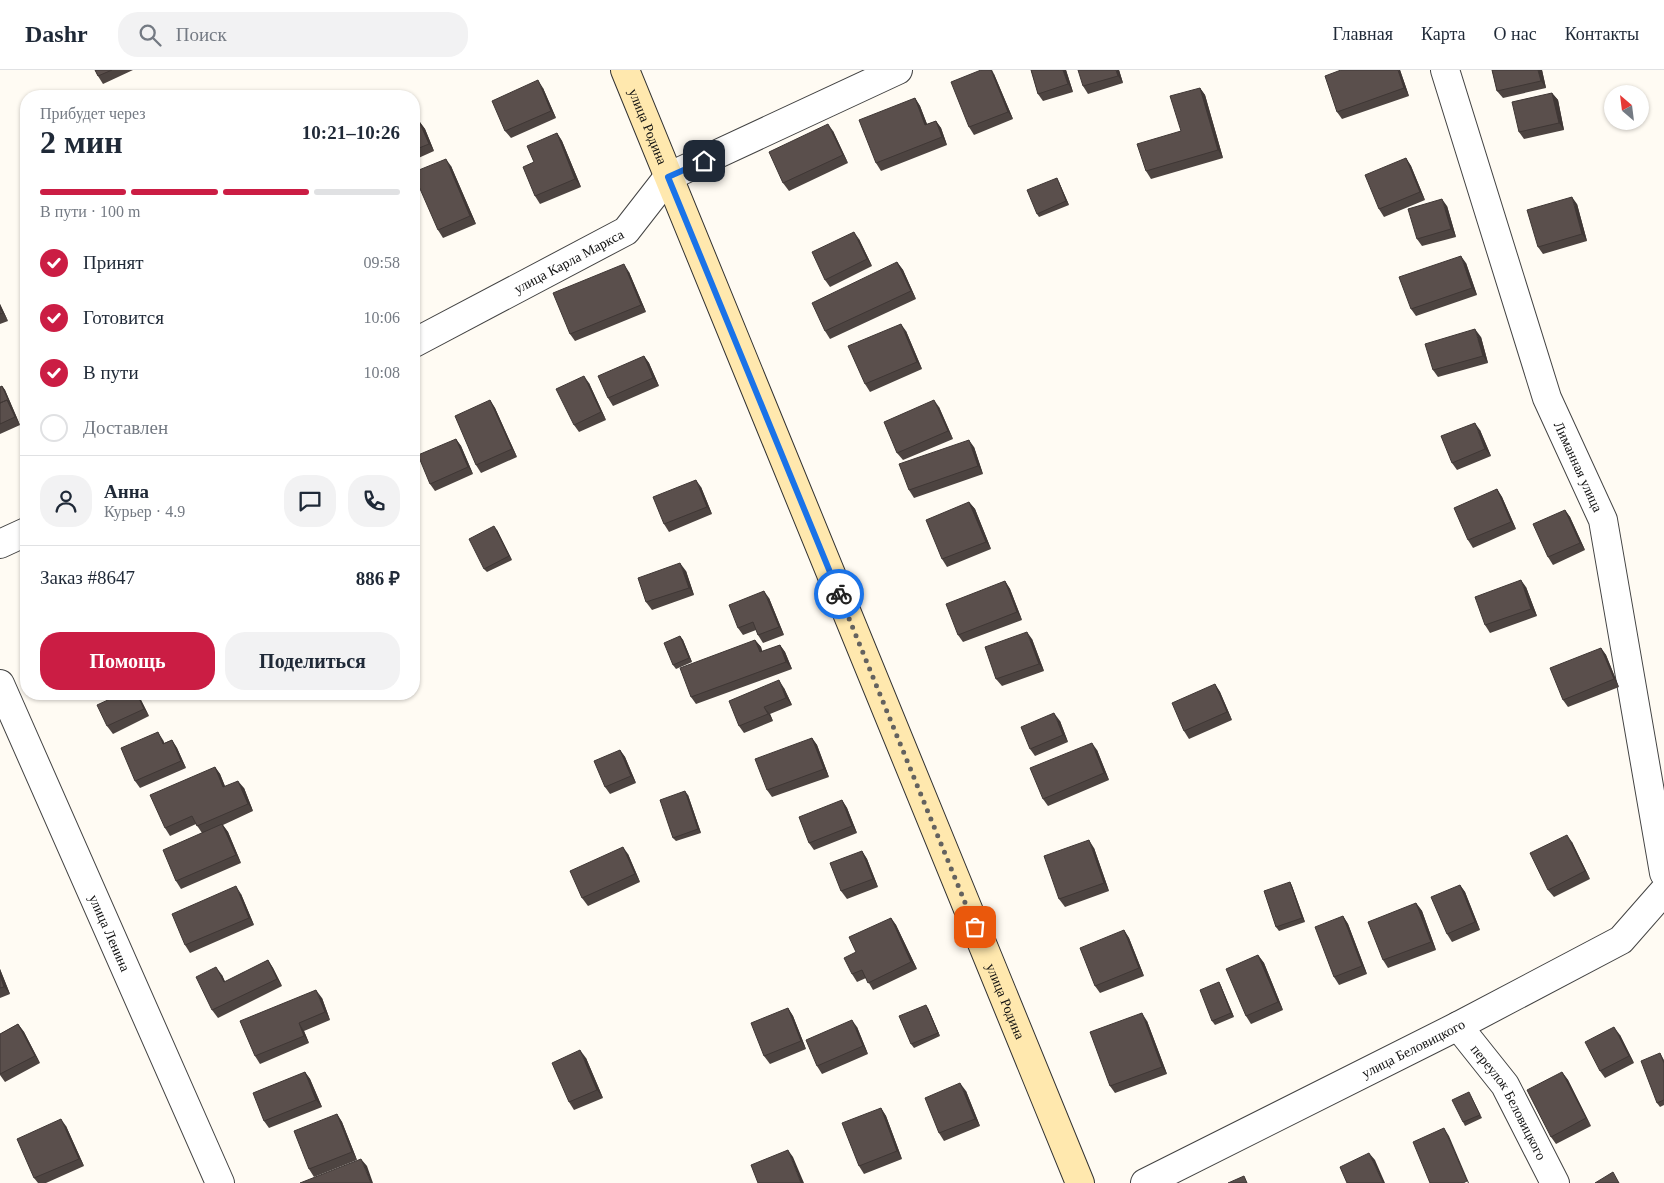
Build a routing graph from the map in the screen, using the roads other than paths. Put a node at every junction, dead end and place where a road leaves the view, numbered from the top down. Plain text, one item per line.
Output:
1 (625, 70) edge
2 (898, 70) edge
3 (1445, 70) edge
4 (668, 177) junction
5 (420, 340) edge
6 (20, 535) edge
7 (0, 544) edge
8 (0, 684) edge
9 (1664, 873) edge
10 (1664, 891) edge
11 (1458, 1026) junction
12 (220, 1183) edge
13 (1080, 1183) edge
14 (1145, 1183) edge
15 (1555, 1183) edge

1 - 4 street, улица Родина
2 - 4 street, улица Карла Маркса
3 - 9 street, Лиманная улица
4 - 5 street, улица Карла Маркса
4 - 13 street, улица Родина
6 - 7 street
8 - 12 street, улица Ленина
10 - 11 street, улица Беловицкого
11 - 14 street, улица Беловицкого
11 - 15 street, переулок Беловицкого

